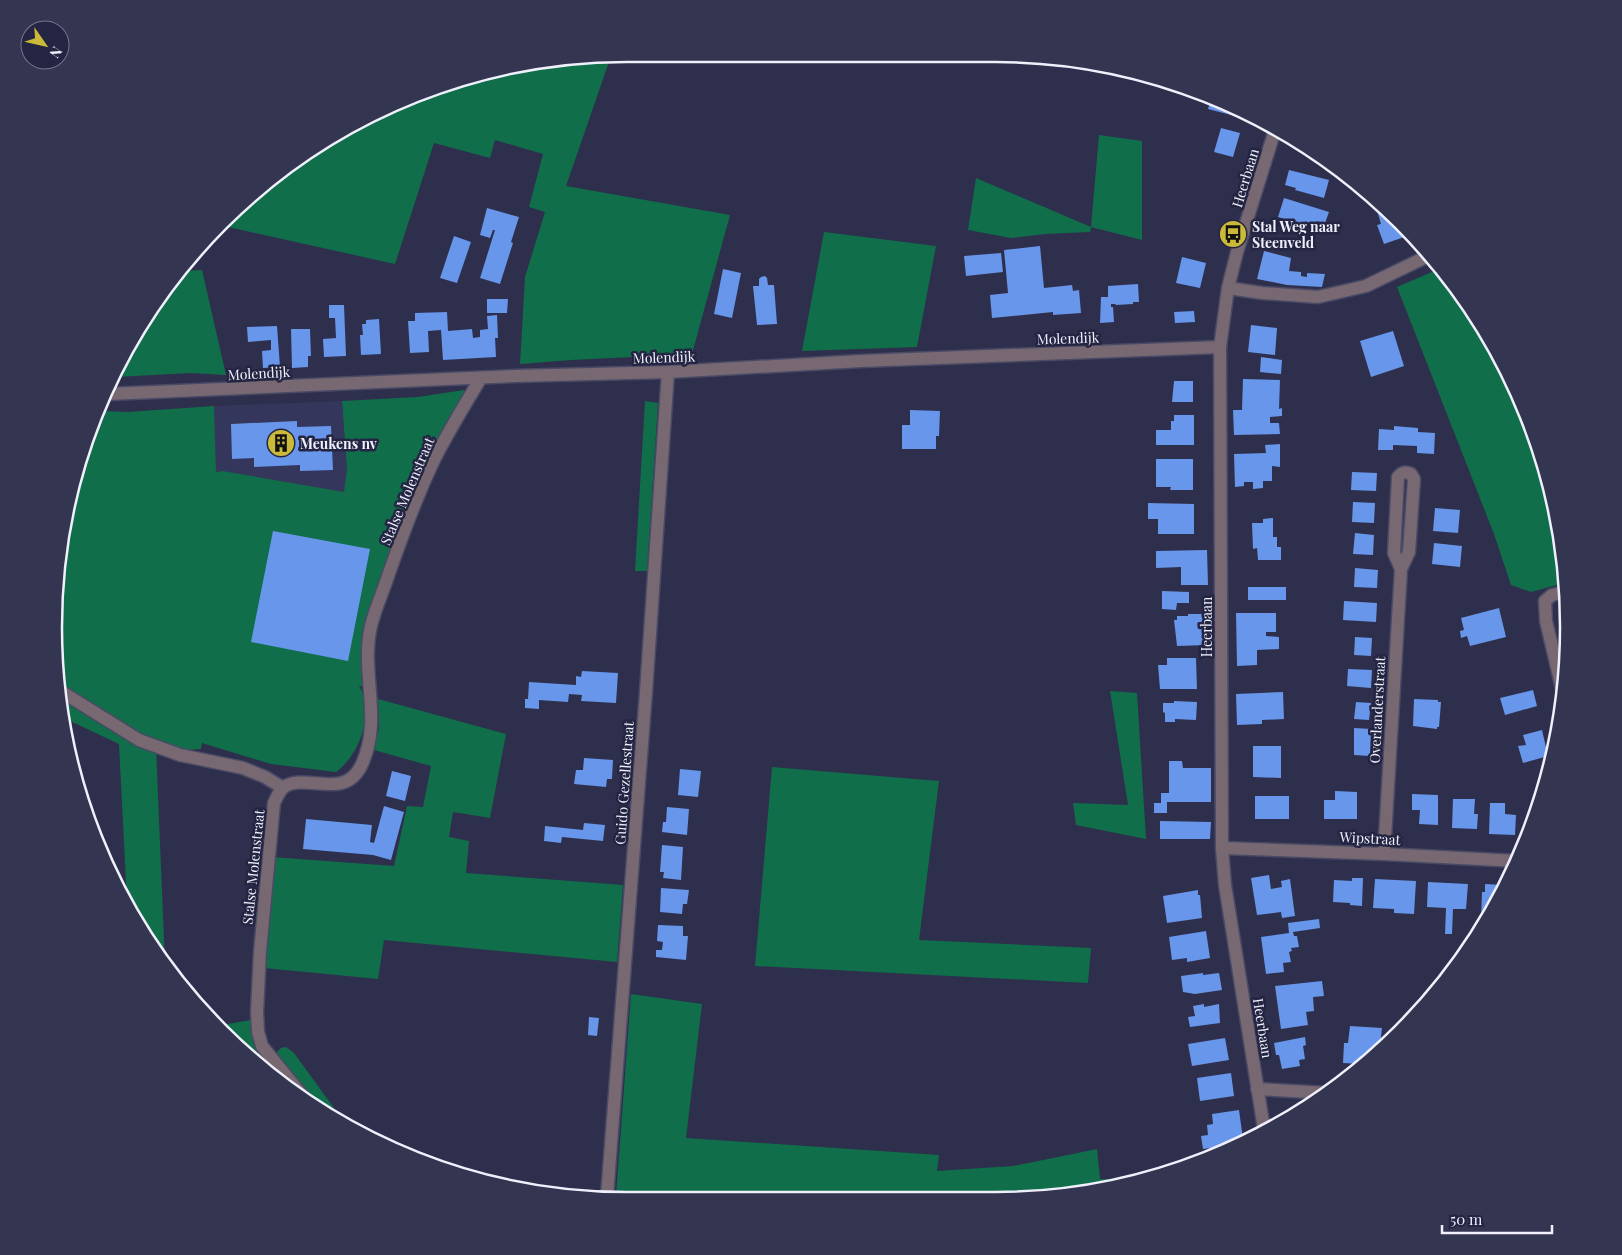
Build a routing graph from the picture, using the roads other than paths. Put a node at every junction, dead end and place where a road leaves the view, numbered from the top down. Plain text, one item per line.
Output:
1 (1273, 136) edge
2 (1422, 259) edge
3 (1228, 288) junction
4 (1220, 347) junction
5 (668, 372) junction
6 (481, 378) junction
7 (114, 394) edge
8 (1401, 568) junction
9 (1558, 594) edge
10 (1558, 670) edge
11 (66, 695) edge
12 (284, 788) junction
13 (1222, 848) junction
14 (1384, 854) junction
15 (1508, 861) edge
16 (290, 1080) edge
17 (1257, 1089) junction
18 (1315, 1092) edge
19 (1263, 1124) edge
20 (607, 1191) edge

1 - 3 street, Heerbaan
2 - 3 street
3 - 4 street, Heerbaan
4 - 5 street, Molendijk
4 - 13 street, Heerbaan
5 - 6 street, Molendijk
5 - 20 street, Guido Gezellestraat
6 - 7 street, Molendijk
6 - 12 street, Stalse Molenstraat
8 - 8 street, Overlanderstraat
8 - 14 street, Overlanderstraat
9 - 10 street
11 - 12 street
12 - 16 street, Stalse Molenstraat
13 - 14 street, Wipstraat
13 - 17 street, Heerbaan
14 - 15 street, Wipstraat
17 - 18 street
17 - 19 street, Heerbaan

